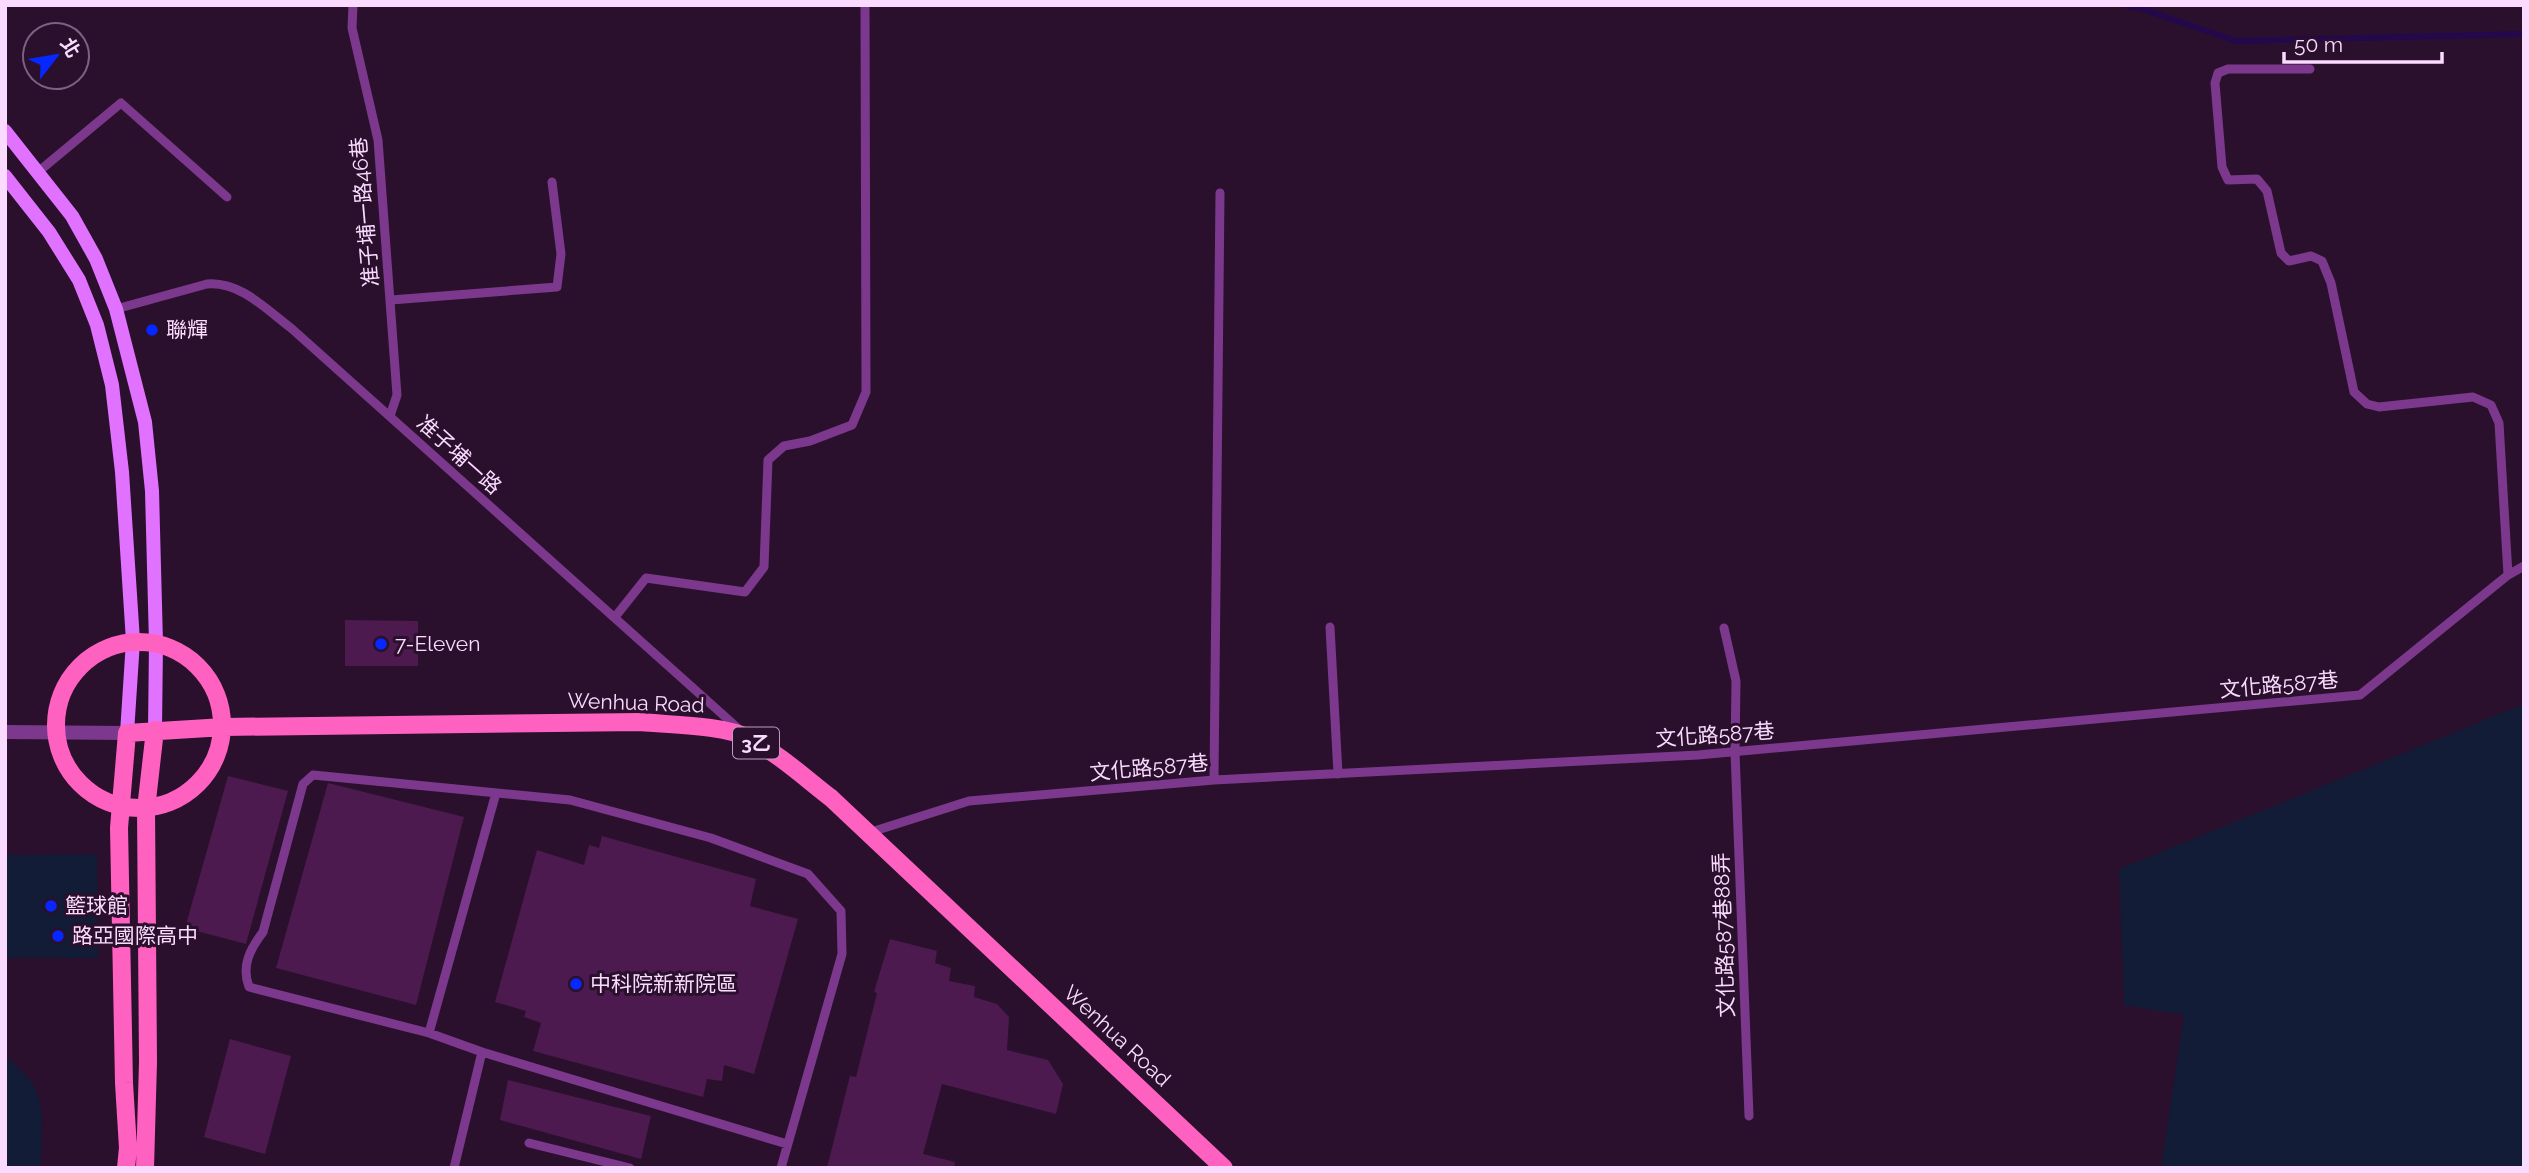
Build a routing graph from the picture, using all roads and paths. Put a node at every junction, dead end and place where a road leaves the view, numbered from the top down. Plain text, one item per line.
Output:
1 (353, 5) edge
2 (866, 5) edge
3 (2310, 69) dead end
4 (5, 131) edge
5 (38, 172) junction
6 (5, 176) edge
7 (552, 182) dead end
8 (1220, 193) dead end
9 (227, 197) dead end
10 (391, 300) junction
11 (116, 309) junction
12 (390, 416) junction
13 (2524, 566) edge
14 (2508, 575) junction
15 (615, 617) junction
16 (1330, 627) dead end
17 (1724, 628) dead end
18 (132, 641) junction
19 (156, 643) junction
20 (224, 727) junction
21 (155, 730) junction
22 (54, 731) junction
23 (5, 732) edge
24 (127, 733) junction
25 (747, 737) junction
26 (1735, 752) junction
27 (1338, 774) junction
28 (1214, 780) junction
29 (496, 793) junction
30 (121, 808) junction
31 (146, 809) junction
32 (868, 833) junction
33 (429, 1033) junction
34 (482, 1052) junction
35 (1749, 1116) dead end
36 (529, 1143) dead end
37 (787, 1144) junction
38 (126, 1168) edge
39 (145, 1168) edge
40 (454, 1168) edge
41 (630, 1168) edge
42 (780, 1168) edge
43 (1224, 1168) edge

1 - 10 lane, 准子埔一路46巷
2 - 15 lane
3 - 14 lane
4 - 5 main road
5 - 9 lane
5 - 11 main road
6 - 18 main road
7 - 10 lane
8 - 28 lane
10 - 12 lane, 准子埔一路46巷
11 - 12 lane, 准子埔一路
11 - 19 main road
12 - 15 lane, 准子埔一路
13 - 14 lane, 文化路587巷
14 - 26 lane, 文化路587巷
15 - 25 lane, 准子埔一路
16 - 27 lane
17 - 26 lane, 文化路587巷88弄
18 - 19 main road
18 - 22 main road
18 - 24 main road
19 - 20 main road
19 - 21 main road
20 - 21 main road, Wenhua Road / 3乙
20 - 25 main road, Wenhua Road / 3乙
20 - 31 main road
21 - 24 main road, Wenhua Road / 3乙
21 - 31 main road
22 - 23 street, Wenhua Road
22 - 24 street, Wenhua Road
22 - 30 main road
24 - 30 main road
25 - 32 main road, Wenhua Road / 3乙
26 - 27 lane, 文化路587巷
26 - 35 lane, 文化路587巷88弄
27 - 28 lane, 文化路587巷
28 - 32 lane, 文化路587巷
29 - 33 lane
29 - 33 lane
29 - 37 lane
30 - 31 main road
30 - 38 main road
31 - 39 main road
32 - 43 main road, Wenhua Road / 3乙
33 - 34 lane
34 - 37 lane
34 - 40 lane
36 - 41 lane
37 - 42 lane

